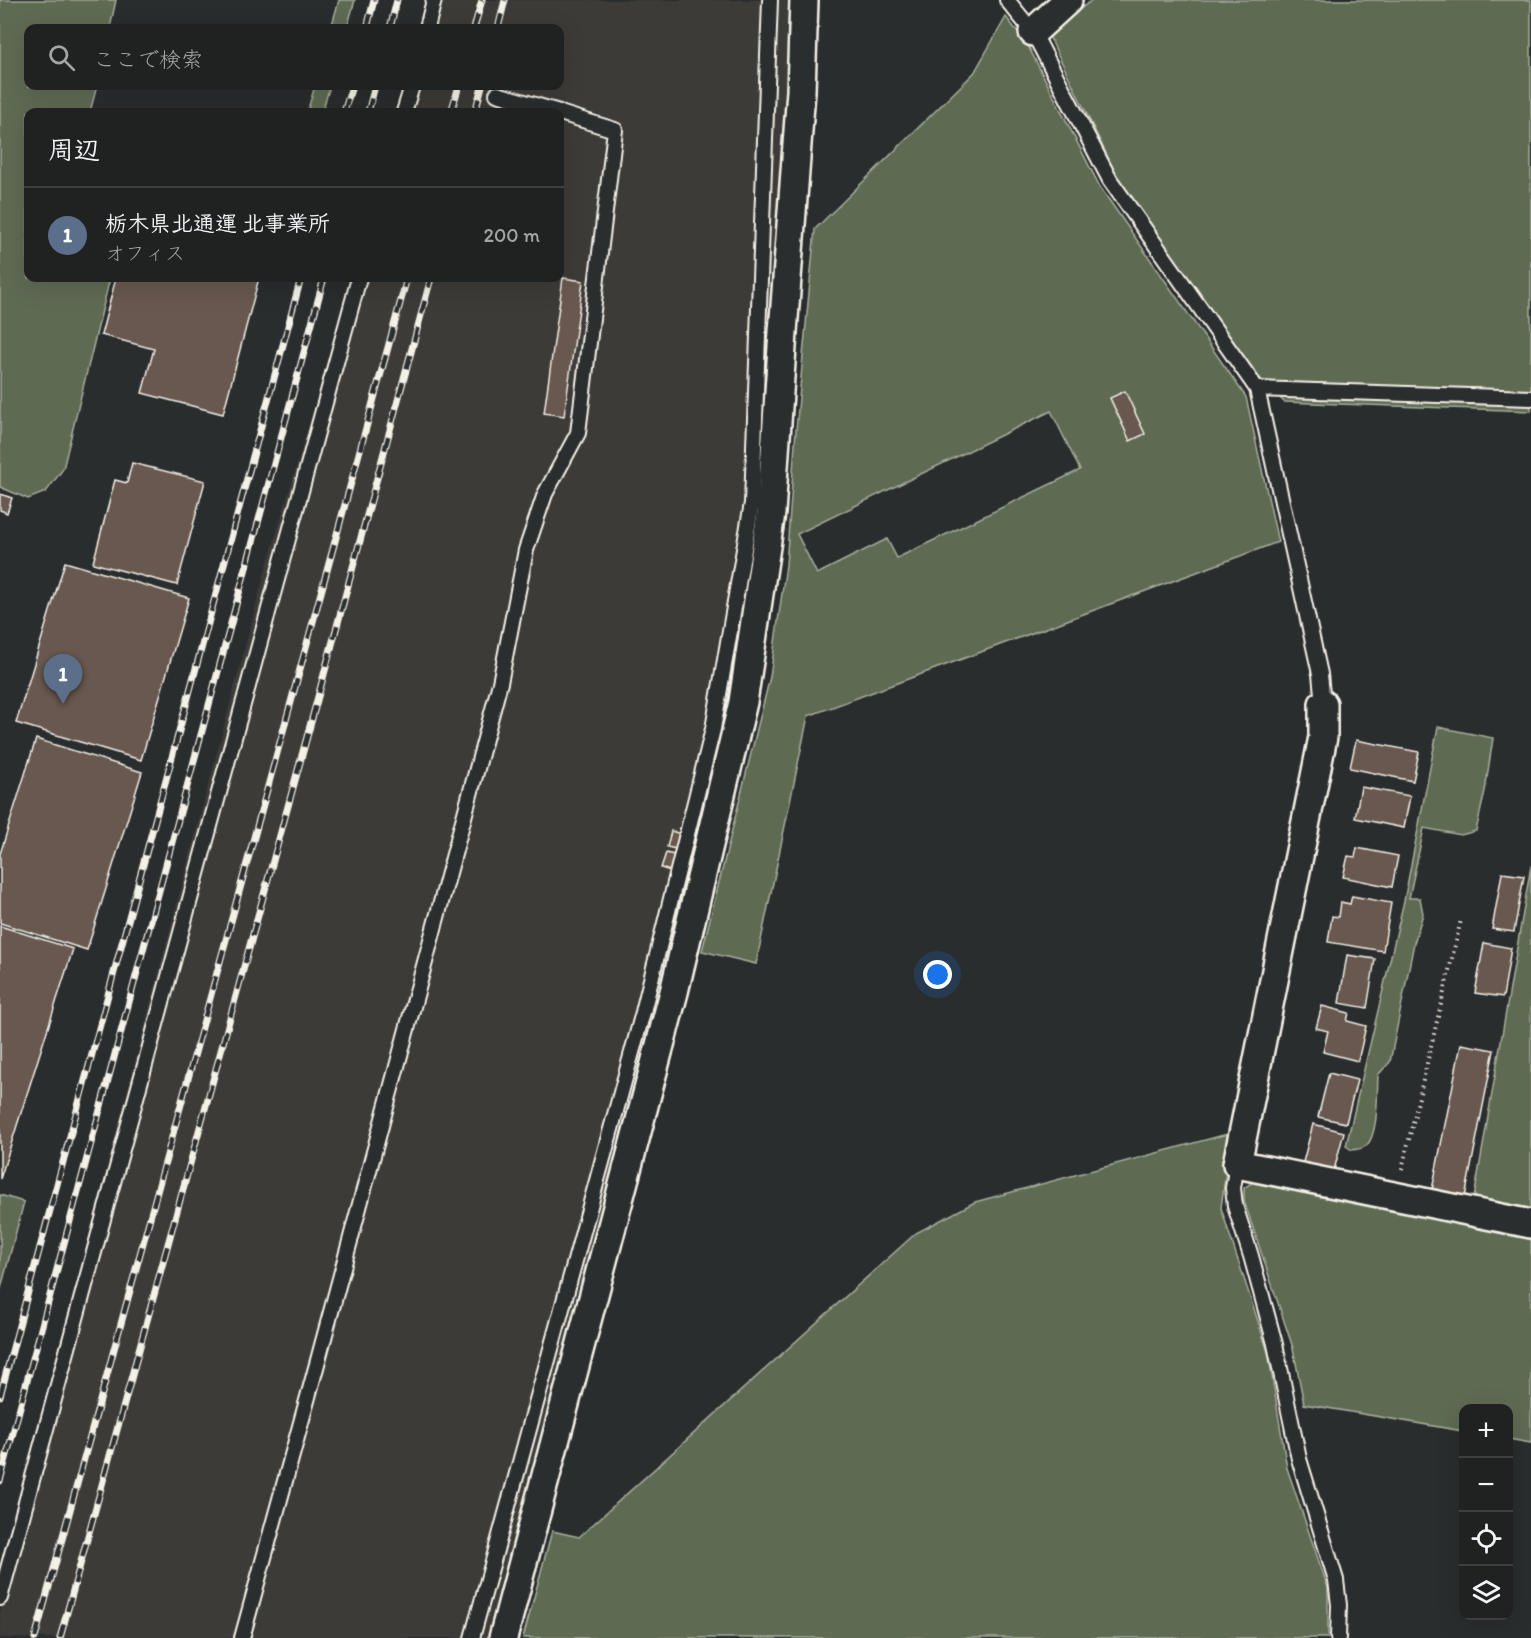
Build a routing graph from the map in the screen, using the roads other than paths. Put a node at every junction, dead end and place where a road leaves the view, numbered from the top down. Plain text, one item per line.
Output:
1 (435, 0) edge
2 (770, 0) edge
3 (804, 0) edge
4 (1006, 0) edge
5 (1068, 0) edge
6 (428, 24) edge
7 (1033, 32) junction
8 (411, 90) edge
9 (497, 94) dead end
10 (405, 108) edge
11 (543, 108) edge
12 (564, 115) edge
13 (358, 282) edge
14 (1257, 389) junction
15 (1531, 398) edge
16 (1323, 704) joint
17 (1237, 1164) junction
18 (1531, 1224) edge
19 (0, 1598) edge
20 (242, 1638) edge
21 (472, 1638) edge
22 (502, 1638) edge
23 (1338, 1638) edge

1 - 6 lane
2 - 21 lane
3 - 22 street
4 - 7 lane
5 - 7 street
7 - 14 lane
8 - 10 lane
9 - 11 lane
12 - 20 lane
13 - 19 lane
14 - 15 lane
14 - 16 lane
16 - 17 street
17 - 18 street
17 - 23 lane

